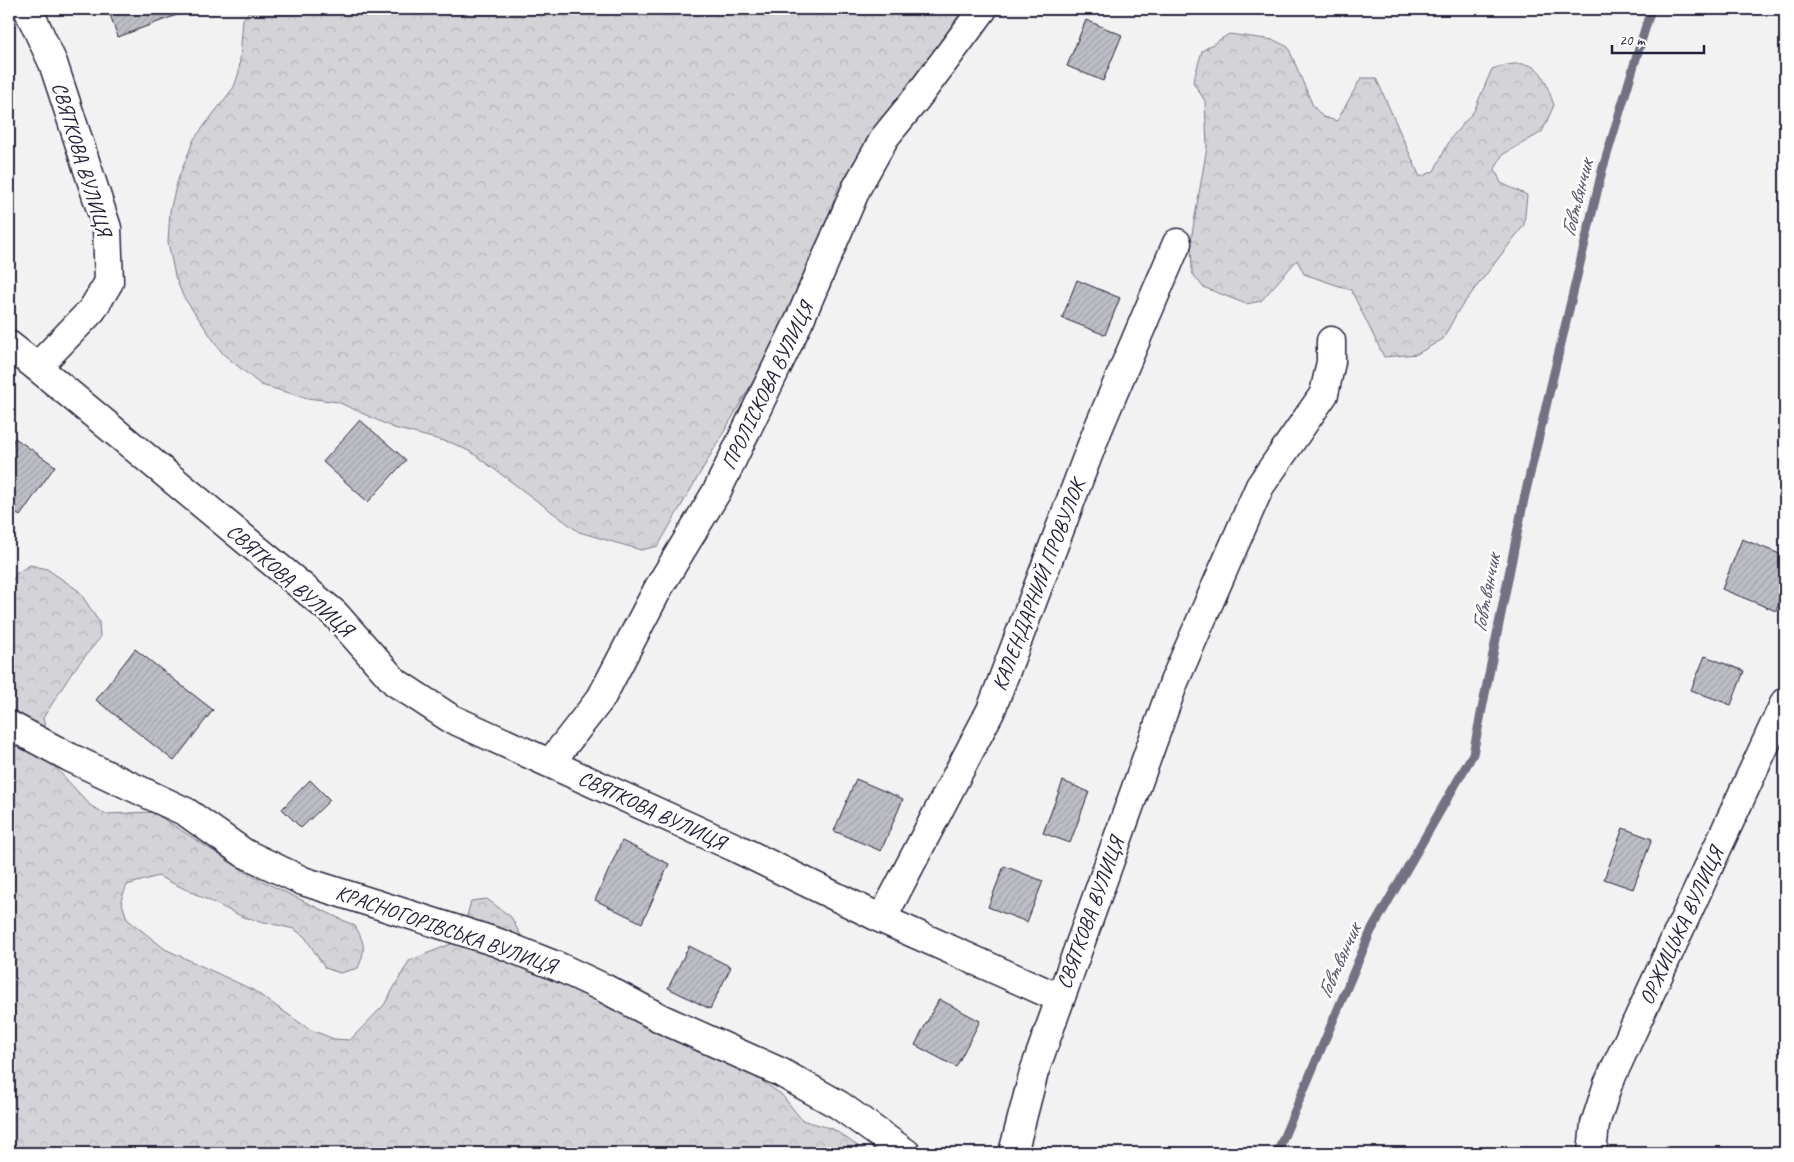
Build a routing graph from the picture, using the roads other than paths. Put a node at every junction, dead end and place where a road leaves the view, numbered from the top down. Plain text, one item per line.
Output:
1 (28, 9) edge
2 (983, 9) edge
3 (1177, 244) dead end
4 (1331, 341) dead end
5 (9, 345) edge
6 (36, 367) junction
7 (1785, 702) edge
8 (9, 725) edge
9 (550, 763) junction
10 (882, 919) junction
11 (1059, 998) junction
12 (906, 1153) edge
13 (1013, 1153) edge
14 (1592, 1153) edge

1 - 6 street, СВЯТКОВА ВУЛИЦЯ
2 - 9 street, ПРОЛІСКОВА ВУЛИЦЯ
3 - 10 street, КАЛЕНДАРНИЙ ПРОВУЛОК
4 - 11 street, СВЯТКОВА ВУЛИЦЯ
5 - 6 street
6 - 9 street, СВЯТКОВА ВУЛИЦЯ
7 - 14 street, ОРЖИЦЬКА ВУЛИЦЯ
8 - 12 street, КРАСНОГОРІВСЬКА ВУЛИЦЯ
9 - 10 street, СВЯТКОВА ВУЛИЦЯ
10 - 11 street, СВЯТКОВА ВУЛИЦЯ
11 - 13 street

